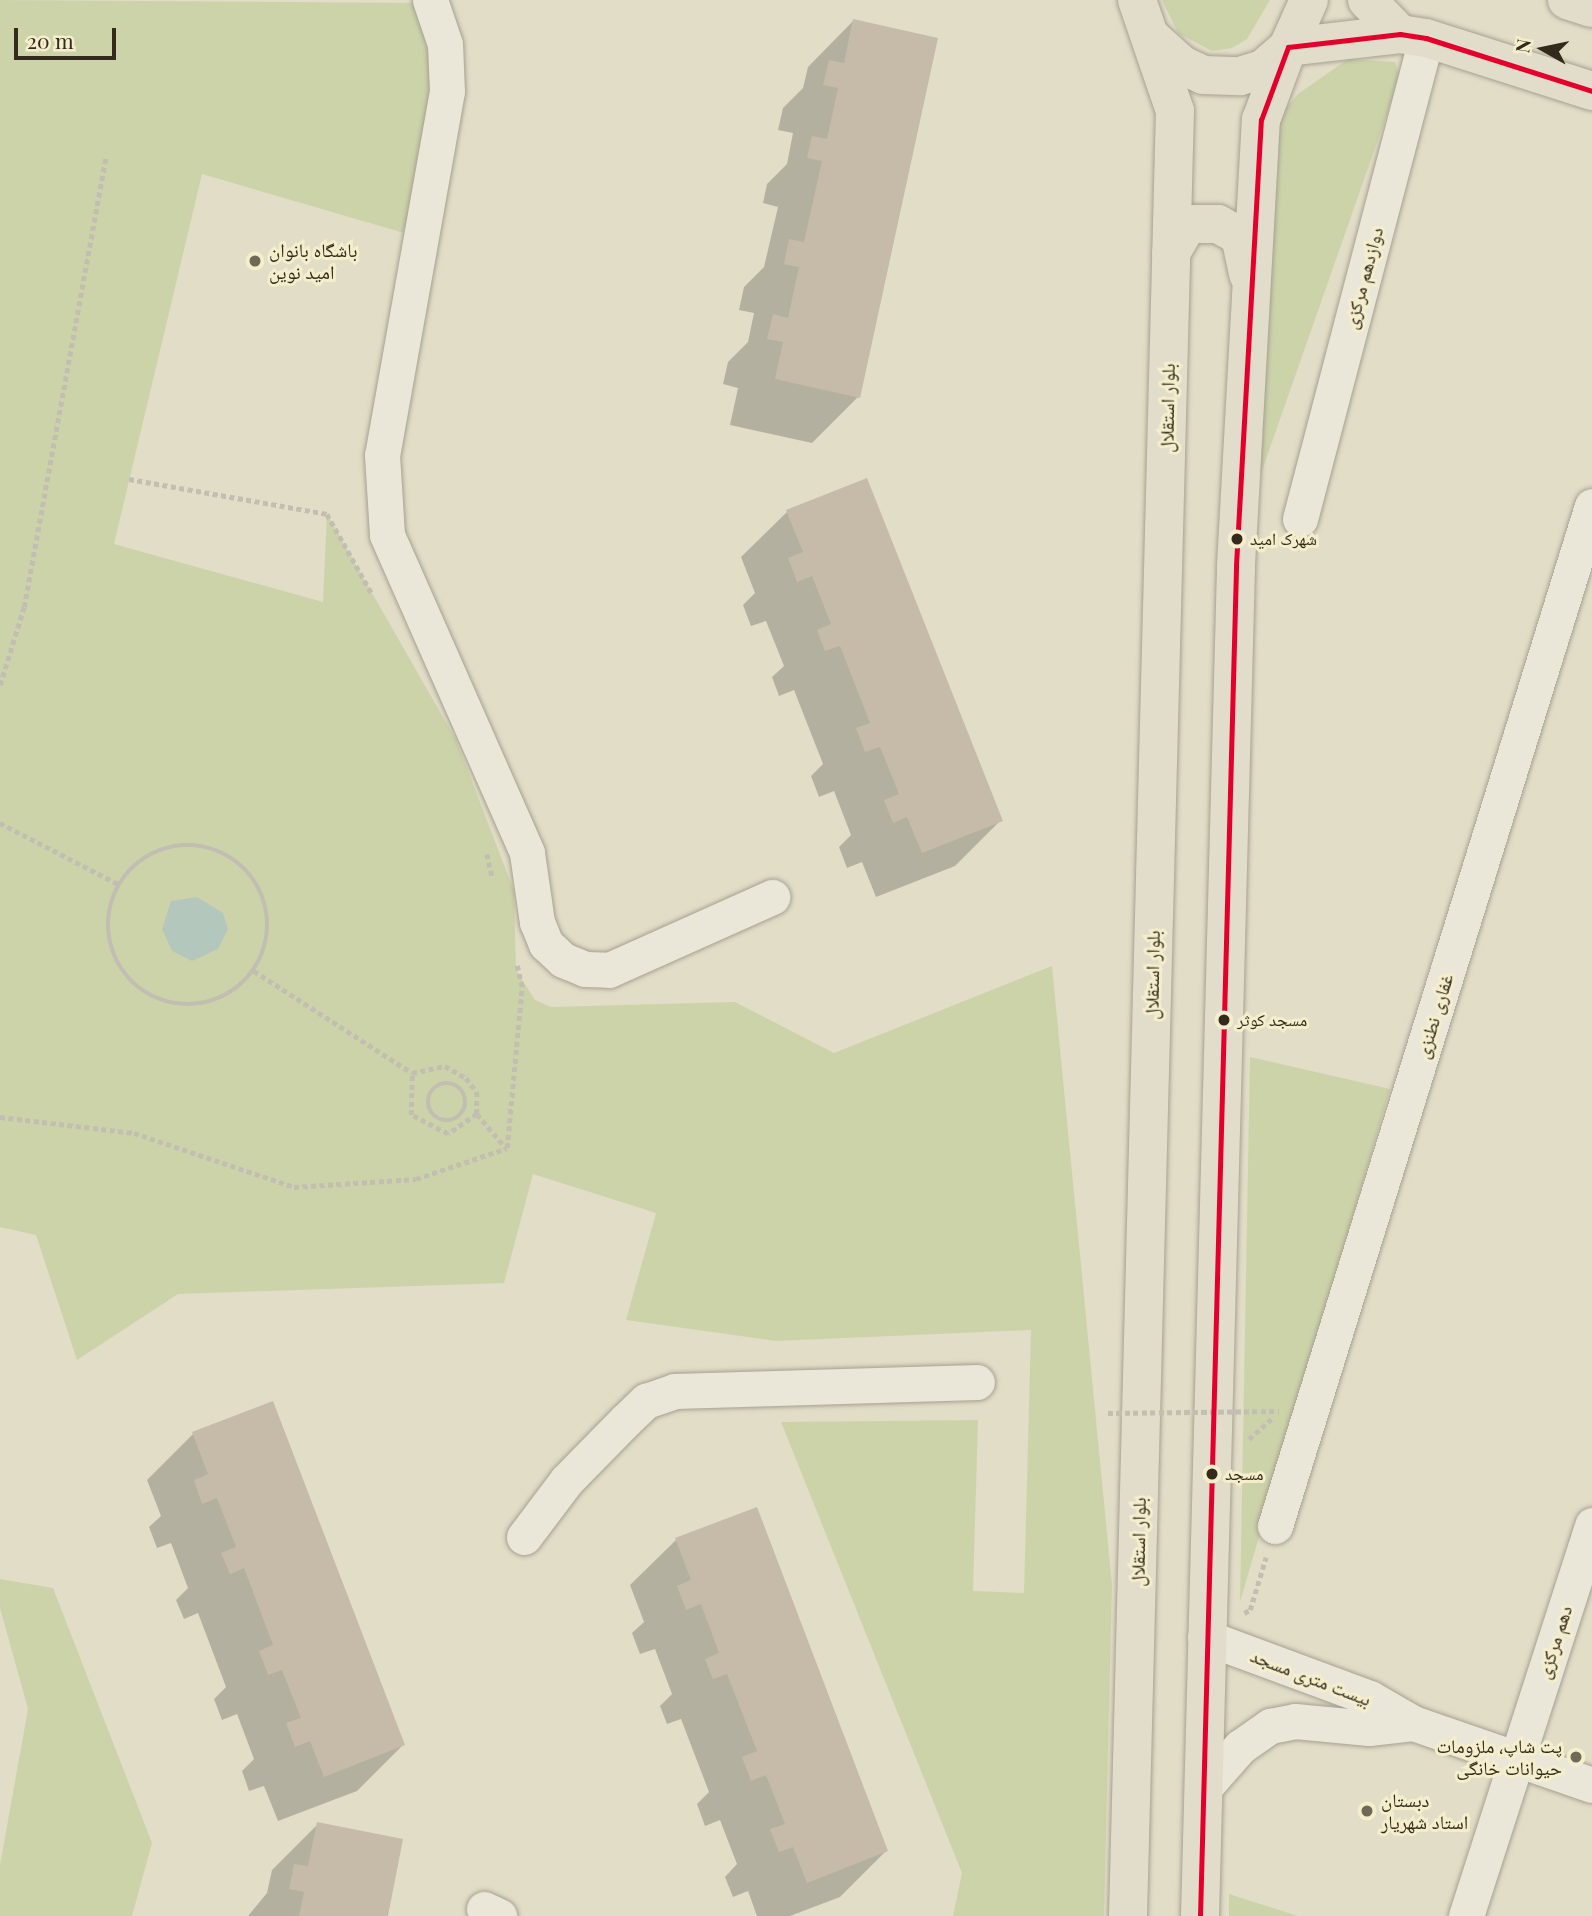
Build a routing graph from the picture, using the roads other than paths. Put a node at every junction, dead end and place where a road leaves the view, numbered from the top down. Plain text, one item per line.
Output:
1 (430, 0) edge
2 (1309, 0) edge
3 (1367, 0) edge
4 (1567, 0) edge
5 (1592, 8) edge
6 (1139, 10) edge
7 (1413, 36) junction
8 (1288, 47) junction
9 (1592, 91) edge
10 (1171, 253) junction
11 (1252, 289) junction
12 (1592, 506) edge
13 (1300, 519) dead end
14 (772, 897) dead end
15 (977, 1382) dead end
16 (1592, 1525) edge
17 (1275, 1526) road end
18 (524, 1537) dead end
19 (1205, 1637) junction
20 (1413, 1723) junction
21 (1516, 1760) junction
22 (1592, 1785) edge
23 (1204, 1788) junction
24 (1128, 1916) edge
25 (1200, 1916) edge
26 (1466, 1916) edge

1 - 14 street
2 - 8 main road
3 - 7 main road
4 - 5 main road
6 - 8 main road
6 - 10 main road, بلوار استقلال
7 - 8 main road
7 - 9 main road
7 - 13 street, دوازدهم مرکزی
8 - 11 main road
10 - 11 main road
10 - 24 main road, بلوار استقلال
11 - 19 main road
12 - 17 street, غفاری نطنزی
15 - 18 street
16 - 21 street, دهم مرکزی
19 - 20 street, بیست متری مسجد
19 - 23 main road
20 - 21 street, بیست متری مسجد
20 - 23 street, بیست متری مسجد
21 - 22 street, بیست متری مسجد
21 - 26 street, دهم مرکزی
23 - 25 main road

